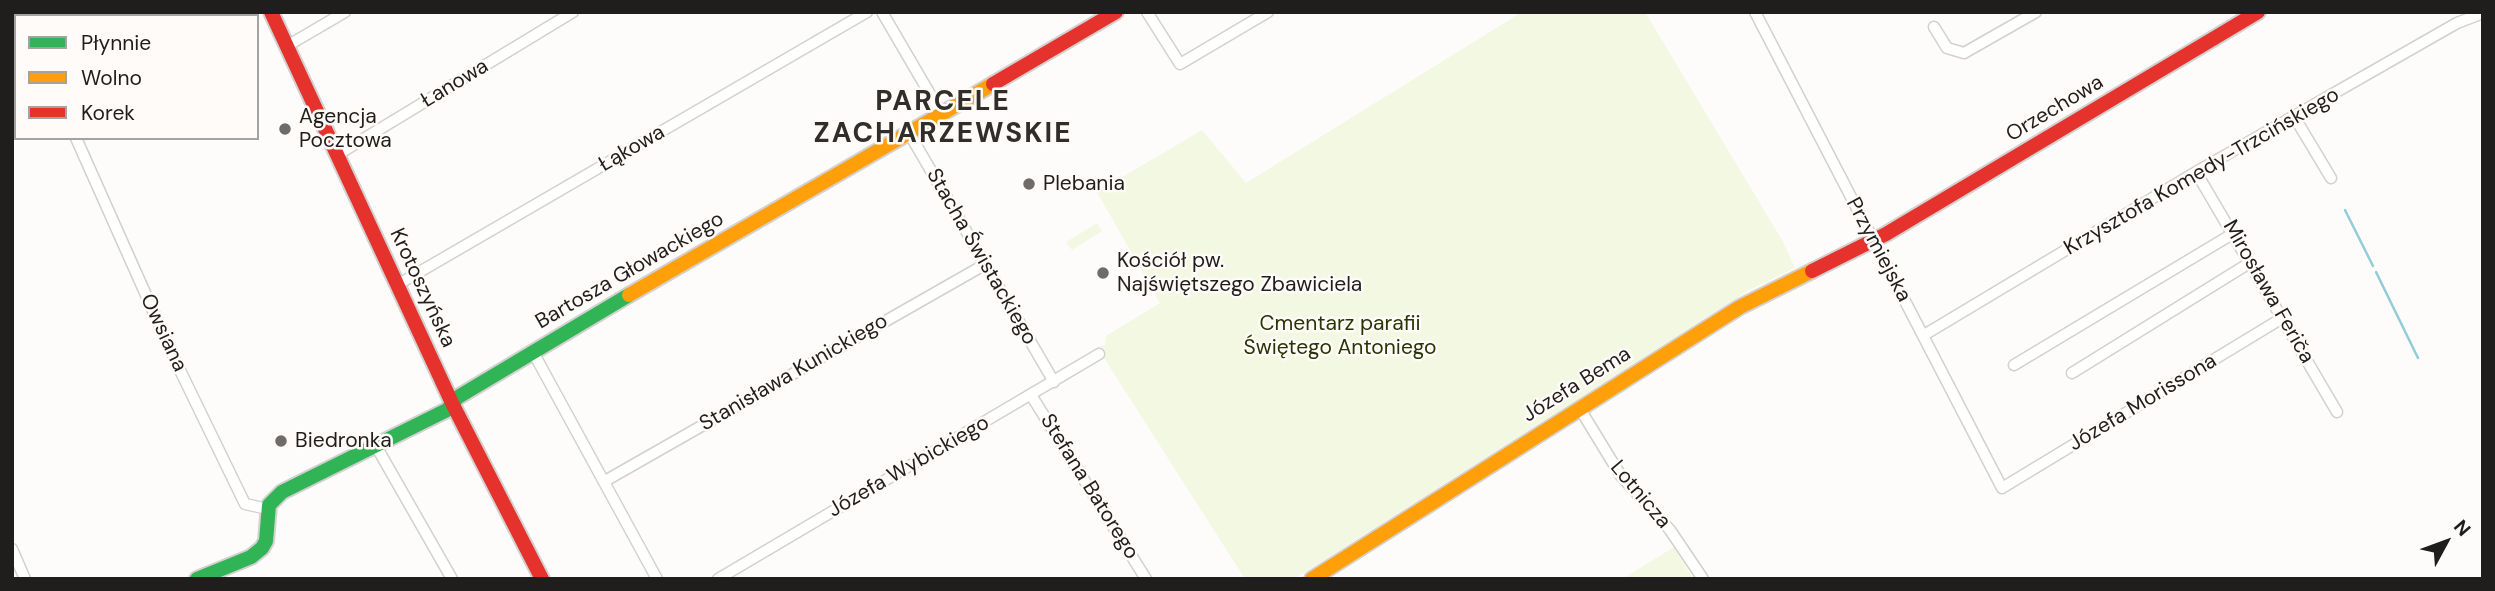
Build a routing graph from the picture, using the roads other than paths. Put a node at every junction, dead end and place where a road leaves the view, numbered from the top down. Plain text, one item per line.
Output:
1 (271, 12) edge
2 (345, 12) edge
3 (573, 12) edge
4 (867, 12) edge
5 (882, 12) edge
6 (1116, 12) edge
7 (1147, 12) edge
8 (1268, 12) edge
9 (1755, 12) edge
10 (2036, 12) edge
11 (2258, 12) edge
12 (2483, 13) edge
13 (1934, 27) dead end
14 (287, 47) junction
15 (942, 113) junction
16 (2295, 118) junction
17 (909, 133) junction
18 (77, 140) edge
19 (337, 155) junction
20 (2196, 172) junction
21 (2331, 178) dead end
22 (2234, 233) junction
23 (1873, 241) junction
24 (2251, 262) junction
25 (984, 265) junction
26 (397, 285) junction
27 (2284, 317) junction
28 (1924, 335) junction
29 (533, 352) junction
30 (1099, 354) dead end
31 (2014, 366) dead end
32 (2072, 373) dead end
33 (1054, 382) junction
34 (1031, 395) junction
35 (452, 403) junction
36 (1580, 408) junction
37 (2337, 412) dead end
38 (376, 446) junction
39 (605, 481) junction
40 (2002, 488) joint
41 (268, 509) junction
42 (12, 549) edge
43 (25, 579) edge
44 (197, 579) edge
45 (452, 579) edge
46 (542, 579) edge
47 (657, 579) edge
48 (718, 579) edge
49 (1146, 579) edge
50 (1312, 579) edge
51 (1703, 579) edge

1 - 14 street, Krotoszyńska
2 - 14 street
3 - 19 street, Łanowa
4 - 26 street, Łąkowa
5 - 15 street
6 - 15 street, Bartosza Głowackiego
7 - 8 street
9 - 23 street, Przymiejska
10 - 13 street
11 - 23 street, Orzechowa
12 - 16 street, Krzysztofa Komedy-Trzcińskiego
14 - 19 street, Krotoszyńska
15 - 17 street, Bartosza Głowackiego
16 - 20 street, Krzysztofa Komedy-Trzcińskiego
16 - 21 street
17 - 25 street, Stacha Świstackiego
17 - 29 street, Bartosza Głowackiego
18 - 41 street, Owsiana
19 - 26 street, Krotoszyńska
20 - 22 street, Mirosława Feriča
20 - 28 street, Krzysztofa Komedy-Trzcińskiego
22 - 24 street, Mirosława Feriča
22 - 31 street
23 - 28 street, Przymiejska
23 - 36 street, Józefa Bema
24 - 27 street, Mirosława Feriča
24 - 32 street
25 - 33 street, Stacha Świstackiego
25 - 39 street, Stanisława Kunickiego
26 - 35 street, Krotoszyńska
27 - 37 street, Mirosława Feriča
27 - 40 street, Józefa Morissona
28 - 40 street, Przymiejska
29 - 35 street, Bartosza Głowackiego
29 - 39 street
30 - 33 street, Józefa Wybickiego
33 - 34 street, Józefa Wybickiego
34 - 48 street, Józefa Wybickiego
34 - 49 street, Stefana Batorego
35 - 38 street, Bartosza Głowackiego
35 - 46 street, Krotoszyńska
36 - 50 street, Józefa Bema
36 - 51 street, Lotnicza
38 - 41 street, Bartosza Głowackiego
38 - 45 street
39 - 47 street
41 - 44 street
42 - 43 street

